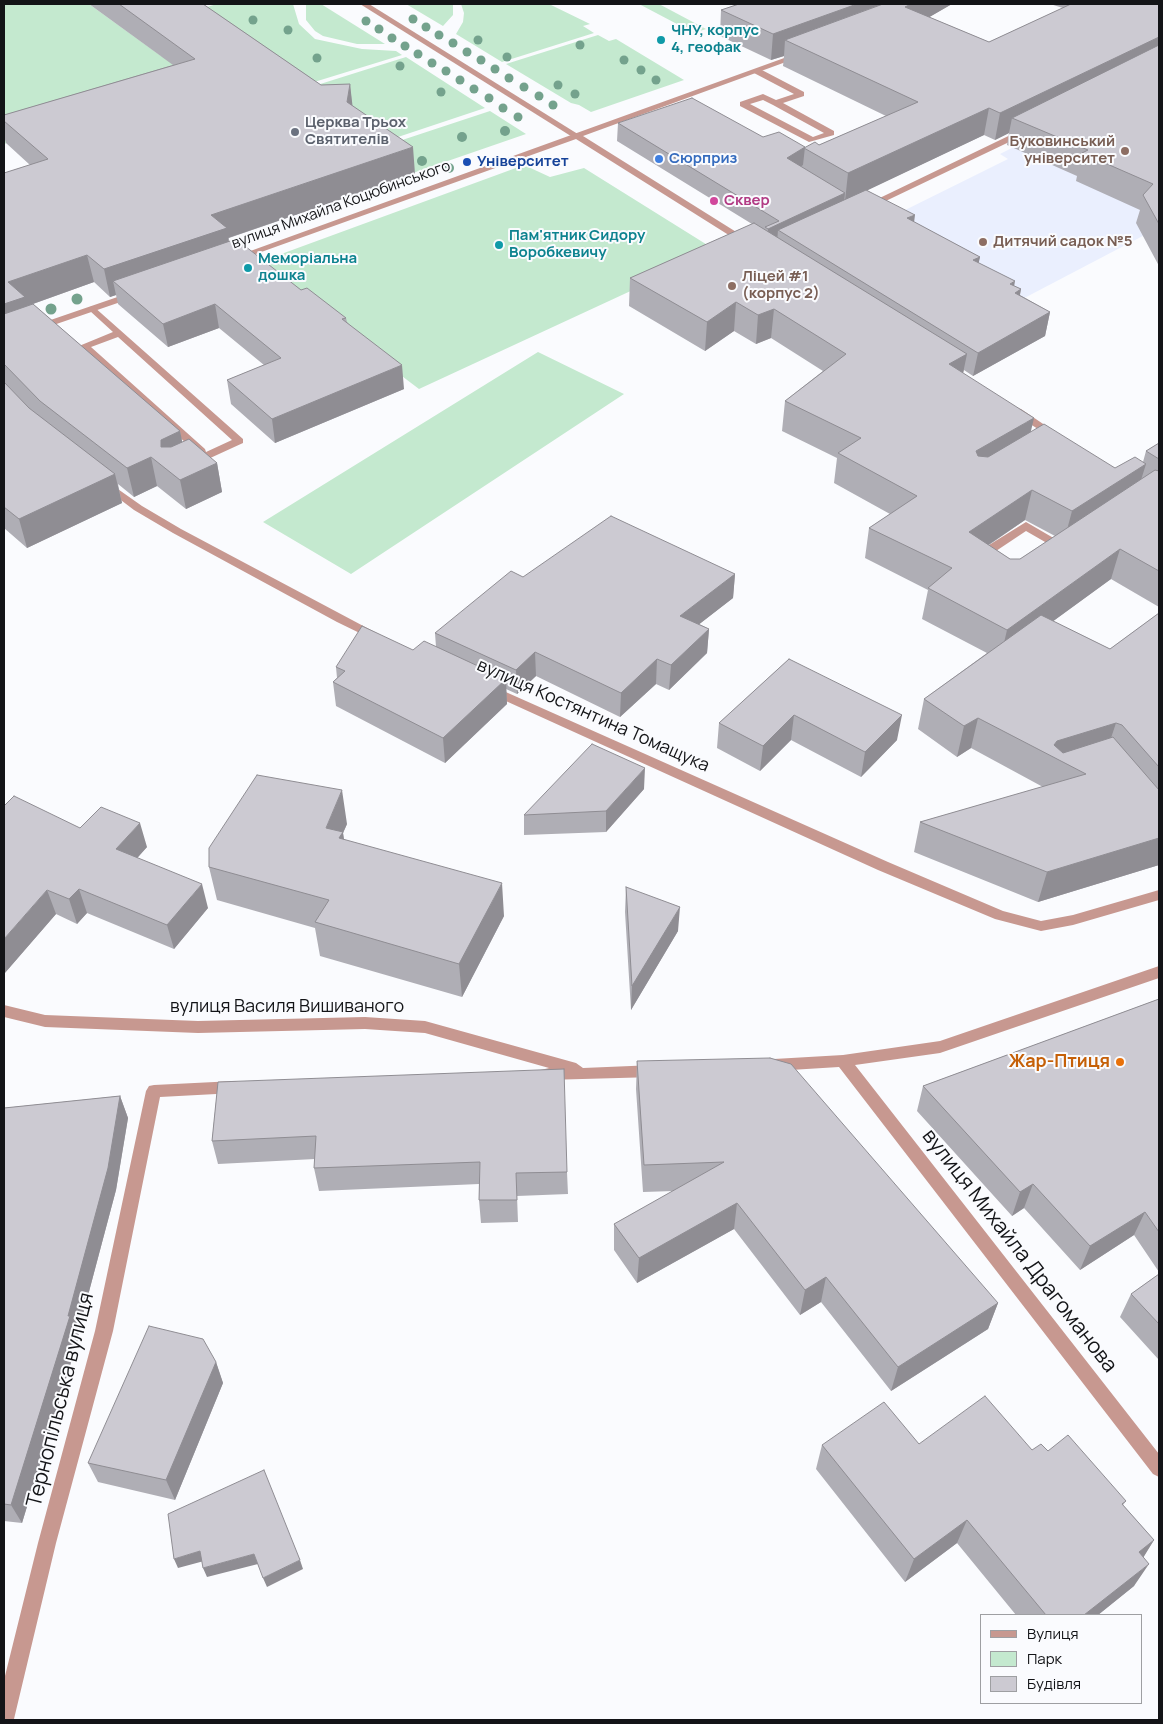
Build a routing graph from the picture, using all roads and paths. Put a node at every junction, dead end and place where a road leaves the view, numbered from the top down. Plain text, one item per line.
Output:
1 (364, 4) edge
2 (812, 51) edge
3 (757, 71) junction
4 (776, 103) junction
5 (1033, 126) edge
6 (577, 136) junction
7 (854, 212) edge
8 (756, 248) edge
9 (230, 261) edge
10 (145, 290) edge
11 (93, 308) junction
12 (120, 333) junction
13 (4, 339) edge
14 (1006, 404) edge
15 (1043, 444) edge
16 (207, 456) junction
17 (181, 468) edge
18 (94, 476) edge
19 (1064, 547) edge
20 (978, 567) edge
21 (386, 640) edge
22 (476, 683) edge
23 (1159, 895) edge
24 (1159, 972) edge
25 (4, 1011) edge
26 (843, 1061) junction
27 (764, 1066) edge
28 (674, 1070) edge
29 (530, 1073) edge
30 (595, 1074) junction
31 (250, 1087) edge
32 (1159, 1468) edge
33 (4, 1719) edge

1 - 6 street
2 - 3 street, вулиця Михайла Коцюбинського
3 - 4 street
3 - 6 street, вулиця Михайла Коцюбинського
4 - 4 street
5 - 7 street
6 - 8 street
6 - 9 street, вулиця Михайла Коцюбинського
10 - 11 street
11 - 12 street
11 - 13 street
12 - 16 street
12 - 16 street
14 - 15 street
16 - 17 street
18 - 21 street
19 - 20 lane
22 - 23 street, вулиця Костянтина Томащука
24 - 26 street
25 - 30 street, вулиця Василя Вишиваного
26 - 27 street
26 - 32 street, вулиця Михайла Драгоманова
28 - 30 street
29 - 30 street
31 - 33 street, Тернопільська вулиця

